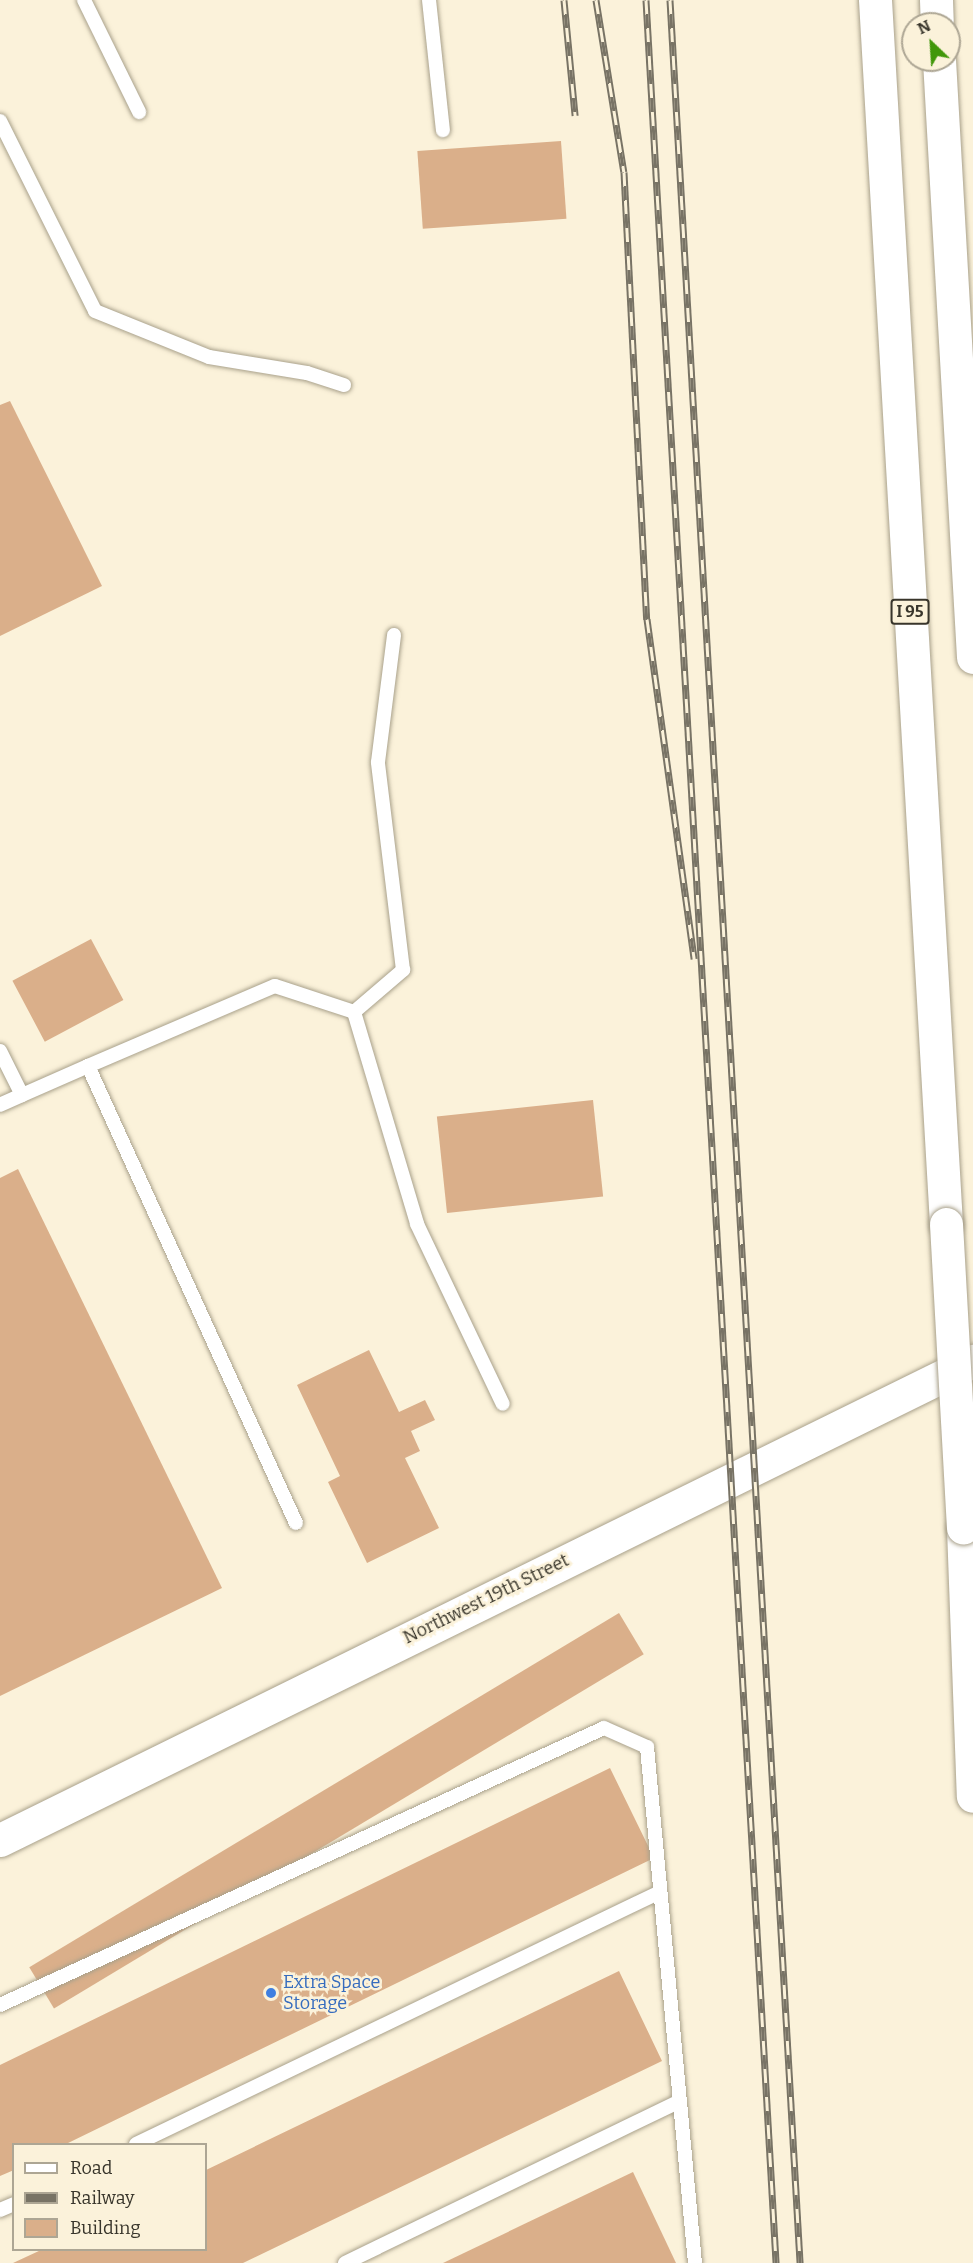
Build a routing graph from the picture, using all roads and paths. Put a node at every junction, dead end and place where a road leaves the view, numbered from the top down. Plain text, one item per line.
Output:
1 (84, 0) edge
2 (429, 0) edge
3 (875, 0) edge
4 (940, 72) edge
5 (139, 112) dead end
6 (0, 121) edge
7 (443, 130) dead end
8 (344, 385) dead end
9 (394, 635) dead end
10 (973, 657) edge
11 (354, 1012) junction
12 (0, 1052) edge
13 (88, 1066) junction
14 (22, 1095) junction
15 (0, 1105) edge
16 (973, 1361) edge
17 (503, 1404) dead end
18 (296, 1523) dead end
19 (973, 1796) edge
20 (0, 1840) edge
21 (660, 1892) junction
22 (0, 2005) edge
23 (680, 2101) junction
24 (140, 2143) edge
25 (345, 2263) edge
26 (695, 2263) edge

1 - 5 lane
2 - 7 lane
3 - 19 main road, I 95, bridge
4 - 10 main road
6 - 8 lane
9 - 11 lane
11 - 13 lane
11 - 17 lane
12 - 14 lane
13 - 14 lane
13 - 18 lane
14 - 15 lane
16 - 20 main road, Northwest 19th Street
21 - 22 lane
21 - 23 lane
21 - 24 lane
23 - 25 lane
23 - 26 lane

